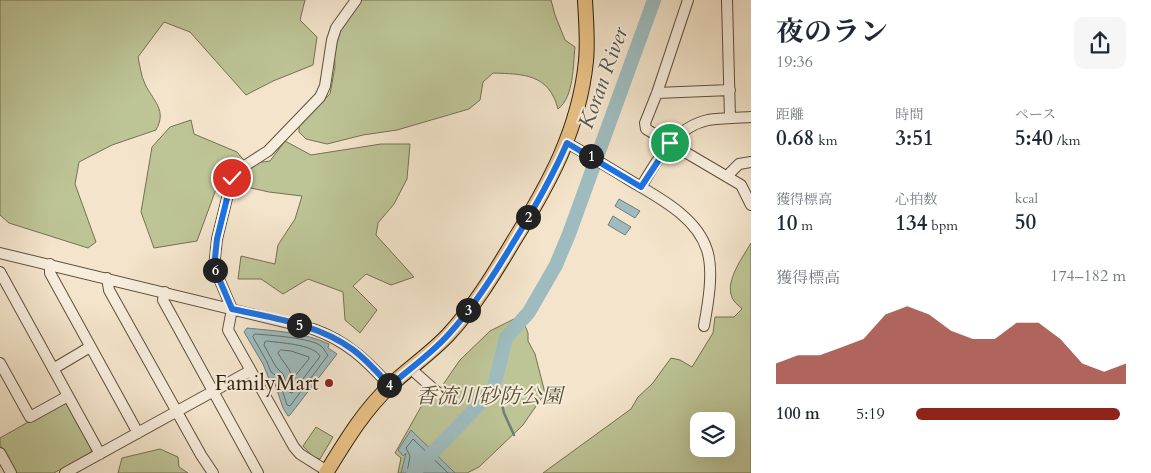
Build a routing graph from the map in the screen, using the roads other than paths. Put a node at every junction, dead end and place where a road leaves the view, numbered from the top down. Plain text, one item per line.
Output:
1 (356, 0) edge
2 (585, 0) edge
3 (688, 0) edge
4 (727, 0) edge
5 (730, 90) junction
6 (657, 94) junction
7 (751, 117) edge
8 (730, 118) junction
9 (567, 143) junction
10 (670, 143) junction
11 (751, 162) edge
12 (727, 176) junction
13 (641, 187) junction
14 (751, 205) edge
15 (0, 253) edge
16 (50, 264) junction
17 (0, 272) edge
18 (107, 278) junction
19 (165, 292) junction
20 (232, 309) junction
21 (704, 326) dead end
22 (90, 347) junction
23 (0, 363) edge
24 (410, 368) junction
25 (53, 369) junction
26 (250, 371) junction
27 (390, 386) junction
28 (214, 391) junction
29 (437, 392) dead end
30 (68, 396) junction
31 (177, 412) junction
32 (138, 433) junction
33 (0, 453) edge
34 (100, 454) junction
35 (326, 472) edge
36 (11, 473) edge
37 (65, 473) edge
38 (213, 473) edge
39 (258, 473) edge

1 - 20 street
2 - 9 main road
3 - 6 street
4 - 5 street
5 - 6 street
5 - 8 street
6 - 10 street
7 - 8 street
8 - 10 street
9 - 13 street
9 - 24 main road
10 - 12 street
10 - 13 street
11 - 12 street
12 - 14 street
13 - 21 street
15 - 16 street
16 - 18 street
16 - 22 street
17 - 25 street
18 - 19 street
18 - 31 street
19 - 20 street
19 - 28 street
20 - 26 street
20 - 27 street
22 - 25 street
22 - 32 street
23 - 30 street
24 - 27 main road
24 - 29 street
25 - 30 street
26 - 28 street
26 - 35 street
27 - 35 main road
28 - 31 street
28 - 39 street
30 - 34 street
31 - 32 street
31 - 38 street
32 - 34 street
33 - 36 street
34 - 37 street

